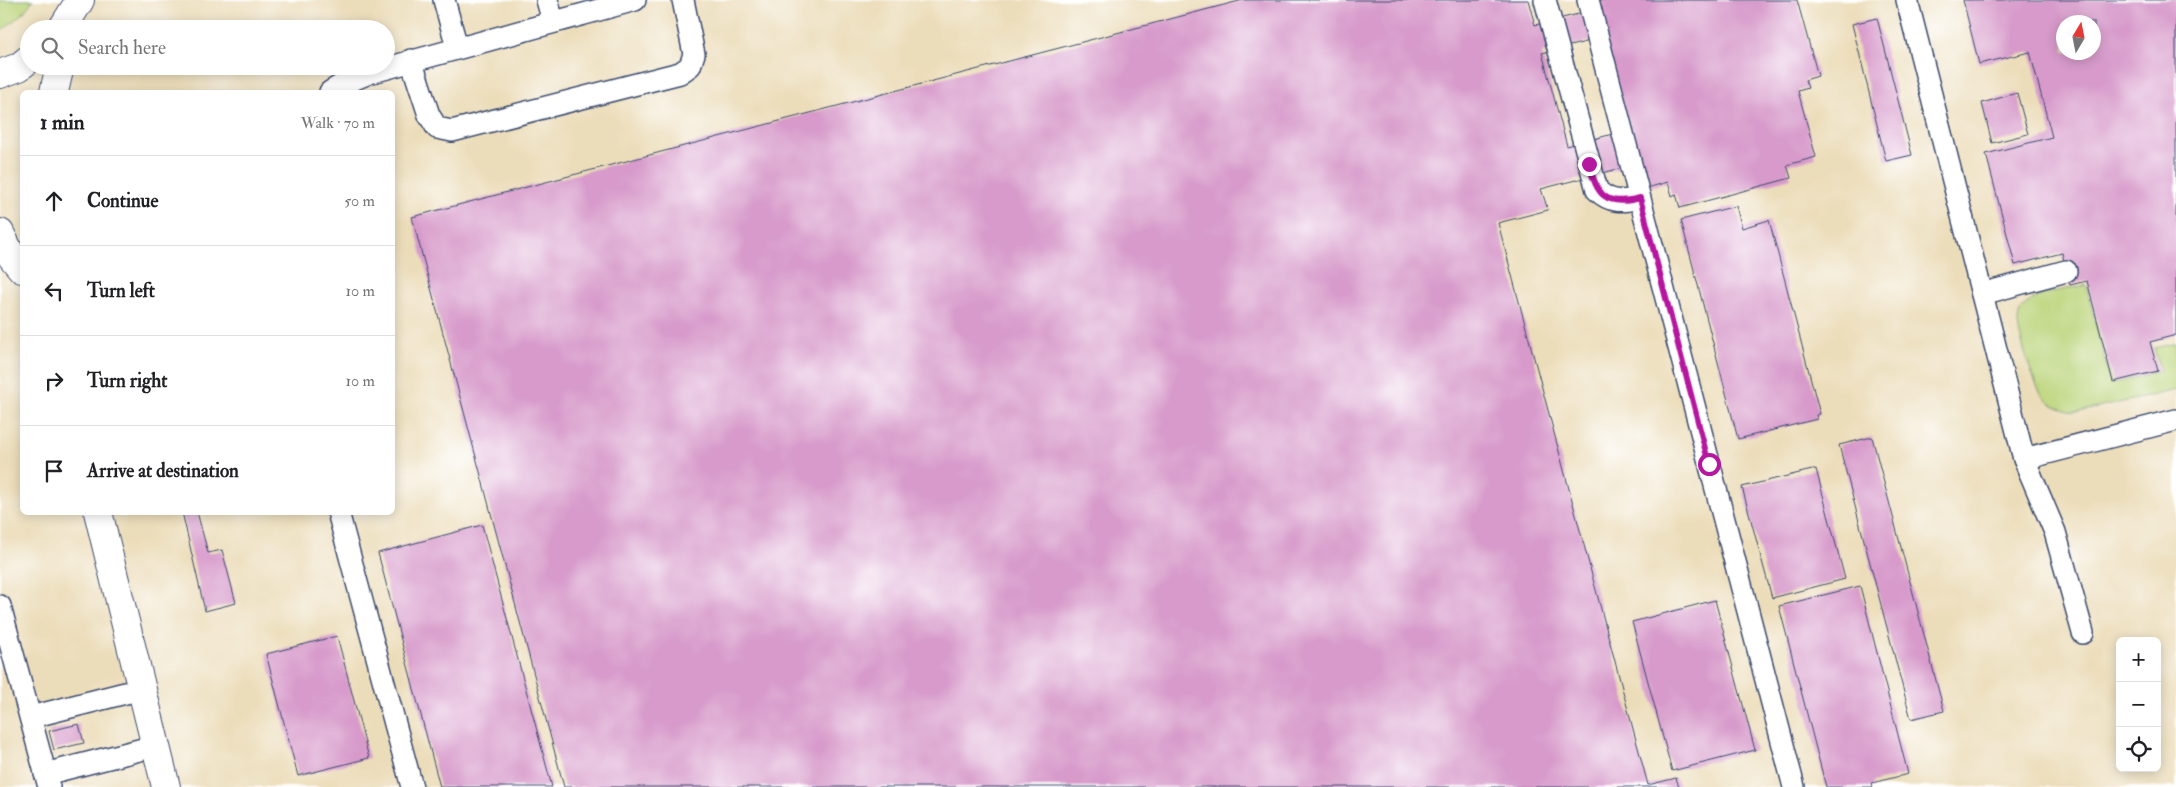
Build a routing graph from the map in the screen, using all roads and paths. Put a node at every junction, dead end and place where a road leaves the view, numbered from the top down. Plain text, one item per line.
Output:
1 (444, 0) edge
2 (547, 0) edge
3 (635, 0) edge
4 (683, 0) edge
5 (1545, 0) edge
6 (1588, 0) edge
7 (1907, 0) edge
8 (553, 21) junction
9 (457, 47) junction
10 (411, 60) junction
11 (395, 65) edge
12 (20, 66) edge
13 (0, 74) edge
14 (58, 75) edge
15 (364, 75) edge
16 (54, 90) edge
17 (333, 90) edge
18 (1640, 198) junction
19 (0, 233) edge
20 (20, 267) edge
21 (2066, 271) dead end
22 (1982, 294) junction
23 (2176, 420) edge
24 (2024, 459) junction
25 (99, 515) edge
26 (339, 515) edge
27 (0, 606) edge
28 (2083, 633) dead end
29 (141, 689) junction
30 (31, 717) junction
31 (155, 746) junction
32 (47, 780) edge
33 (166, 787) edge
34 (412, 787) edge
35 (1794, 787) edge

1 - 9 lane
2 - 8 lane
3 - 8 lane
4 - 10 lane
5 - 18 lane
6 - 18 lane
7 - 22 lane
8 - 9 lane
9 - 10 lane
10 - 11 lane
12 - 13 street
14 - 16 street
15 - 17 lane
18 - 35 lane
19 - 20 street
21 - 22 lane
22 - 24 lane
23 - 24 lane
24 - 28 lane
25 - 29 street
26 - 34 lane
27 - 30 lane
29 - 30 lane
29 - 31 street
30 - 32 lane
31 - 32 lane
31 - 33 street

